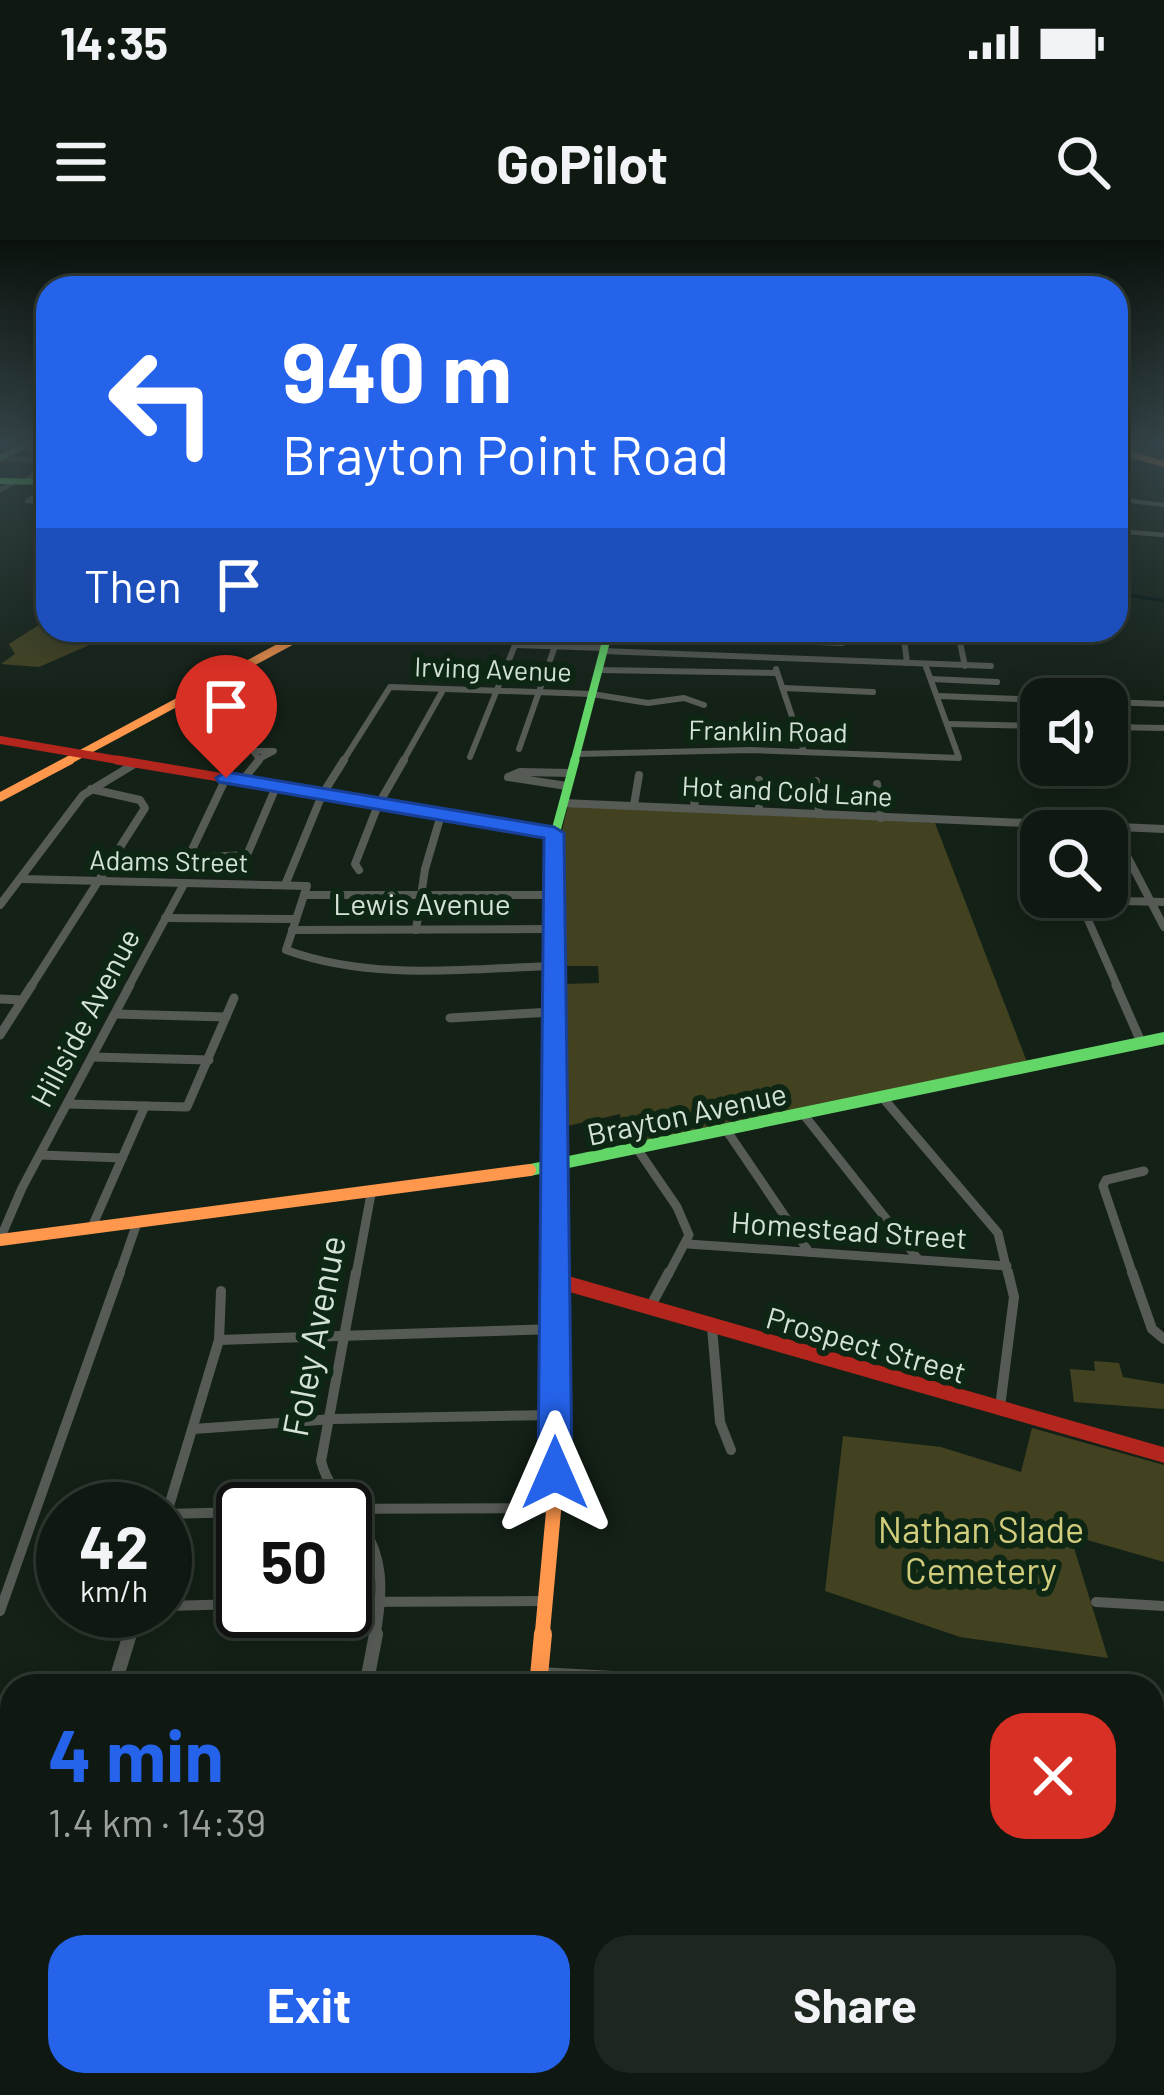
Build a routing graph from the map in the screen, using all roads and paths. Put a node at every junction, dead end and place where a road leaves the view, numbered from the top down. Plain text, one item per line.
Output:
1 (1128, 532) edge
2 (1164, 535) edge
3 (289, 642) edge
4 (518, 642) edge
5 (605, 642) edge
6 (904, 642) edge
7 (960, 642) edge
8 (515, 645) junction
9 (555, 646) junction
10 (603, 650) junction
11 (773, 658) junction
12 (907, 664) junction
13 (925, 664) junction
14 (965, 666) junction
15 (991, 666) dead end
16 (598, 670) junction
17 (777, 673) junction
18 (931, 680) junction
19 (997, 682) dead end
20 (784, 688) junction
21 (443, 690) junction
22 (497, 691) junction
23 (650, 691) dead end
24 (539, 692) junction
25 (873, 692) dead end
26 (592, 694) junction
27 (938, 695) junction
28 (1020, 699) edge
29 (650, 703) junction
30 (1128, 703) edge
31 (1164, 704) edge
32 (704, 705) dead end
33 (948, 724) junction
34 (1020, 726) edge
35 (1128, 727) edge
36 (1164, 728) edge
37 (0, 740) edge
38 (519, 748) dead end
39 (804, 752) junction
40 (81, 753) junction
41 (576, 754) junction
42 (470, 757) dead end
43 (259, 759) dead end
44 (136, 763) junction
45 (640, 776) dead end
46 (226, 778) junction
47 (569, 779) junction
48 (697, 779) dead end
49 (760, 780) dead end
50 (242, 781) junction
51 (815, 782) dead end
52 (877, 784) dead end
53 (276, 787) junction
54 (91, 789) junction
55 (322, 795) junction
56 (0, 797) edge
57 (563, 803) junction
58 (378, 805) junction
59 (634, 805) junction
60 (694, 808) junction
61 (759, 811) junction
62 (819, 814) junction
63 (441, 815) junction
64 (881, 818) junction
65 (1020, 825) edge
66 (1128, 828) edge
67 (1164, 829) edge
68 (554, 833) junction
69 (1128, 857) edge
70 (359, 870) dead end
71 (21, 879) junction
72 (102, 882) junction
73 (184, 884) junction
74 (286, 885) junction
75 (304, 895) junction
76 (421, 895) junction
77 (553, 895) junction
78 (1128, 900) edge
79 (1151, 901) junction
80 (1164, 902) edge
81 (0, 905) edge
82 (165, 918) junction
83 (1088, 918) edge
84 (296, 919) junction
85 (1164, 927) edge
86 (553, 929) junction
87 (292, 930) junction
88 (416, 930) junction
89 (553, 966) junction
90 (234, 998) dead end
91 (0, 999) edge
92 (22, 1000) junction
93 (553, 1012) junction
94 (116, 1014) junction
95 (226, 1016) junction
96 (450, 1018) dead end
97 (0, 1036) edge
98 (1164, 1037) edge
99 (1141, 1042) junction
100 (93, 1057) junction
101 (208, 1060) junction
102 (883, 1098) junction
103 (68, 1104) junction
104 (146, 1106) junction
105 (804, 1115) junction
106 (727, 1131) junction
107 (638, 1150) junction
108 (40, 1155) junction
109 (122, 1158) junction
110 (553, 1166) junction
111 (1144, 1171) dead end
112 (371, 1194) junction
113 (137, 1223) junction
114 (91, 1229) junction
115 (0, 1239) edge
116 (688, 1244) junction
117 (809, 1252) junction
118 (918, 1259) junction
119 (1007, 1266) junction
120 (555, 1280) junction
121 (221, 1291) dead end
122 (649, 1309) junction
123 (712, 1327) junction
124 (555, 1329) junction
125 (344, 1335) junction
126 (1164, 1339) edge
127 (219, 1340) junction
128 (1000, 1409) junction
129 (555, 1415) junction
130 (328, 1420) junction
131 (194, 1429) junction
132 (731, 1450) dead end
133 (1164, 1455) edge
134 (177, 1482) edge
135 (330, 1482) edge
136 (372, 1507) edge
137 (554, 1508) junction
138 (372, 1544) edge
139 (372, 1601) edge
140 (379, 1601) junction
141 (546, 1601) junction
142 (1096, 1602) dead end
143 (1164, 1606) edge
144 (0, 1611) edge
145 (129, 1638) edge
146 (118, 1674) edge
147 (368, 1674) edge
148 (539, 1674) edge

1 - 2 street
3 - 40 main road
4 - 8 street
5 - 10 main road
6 - 12 street
7 - 14 street
8 - 9 street
8 - 22 street
9 - 10 street
9 - 24 street
10 - 11 street
10 - 16 main road
11 - 12 street
11 - 17 street
12 - 13 street
13 - 14 street
13 - 18 street
14 - 15 street
16 - 17 street
16 - 26 main road
17 - 20 street
18 - 19 street
18 - 27 street
20 - 25 street
20 - 39 street
21 - 22 street, Irving Avenue
21 - 55 street, Irving Avenue
21 - 58 street
22 - 24 street, Irving Avenue
22 - 42 street
23 - 29 street
24 - 26 street, Irving Avenue
24 - 38 street
26 - 29 street, Irving Avenue
26 - 41 main road
27 - 28 street
27 - 33 street
29 - 32 street, Irving Avenue
30 - 31 street
33 - 34 street
33 - 39 street, Franklin Road
35 - 36 street
37 - 40 main road
39 - 41 street, Franklin Road
40 - 44 main road
40 - 56 main road
41 - 47 main road
43 - 50 street
44 - 46 main road
44 - 54 street
45 - 59 street
46 - 50 main road
46 - 53 street
47 - 47 street
47 - 57 main road
48 - 60 street
49 - 61 street
50 - 53 main road
51 - 62 street
52 - 64 street
53 - 55 main road
54 - 71 street
54 - 72 street
55 - 58 main road
55 - 74 street
57 - 59 street, Hot and Cold Lane
57 - 68 main road
58 - 63 main road
58 - 70 street
59 - 60 street, Hot and Cold Lane
60 - 61 street, Hot and Cold Lane
61 - 62 street, Hot and Cold Lane
62 - 64 street, Hot and Cold Lane
63 - 68 main road
63 - 76 street
64 - 65 street, Hot and Cold Lane
66 - 67 street, Hot and Cold Lane
68 - 77 main road
69 - 79 street
71 - 72 street, Adams Street
71 - 81 street
72 - 73 street, Adams Street
72 - 92 street
73 - 74 street, Adams Street
73 - 82 street, Hillside Avenue
74 - 75 street, Adams Street
75 - 76 street
75 - 84 street
76 - 77 street
76 - 88 street
77 - 86 main road
78 - 79 street
79 - 80 street
79 - 85 street
82 - 84 street
82 - 94 street, Hillside Avenue
83 - 99 street
84 - 87 street
86 - 88 street, Lewis Avenue
86 - 89 main road
87 - 88 street, Lewis Avenue
87 - 89 street
89 - 93 main road
90 - 95 street
91 - 92 street
92 - 97 street
93 - 96 street
93 - 110 main road
94 - 95 street
94 - 100 street, Hillside Avenue
95 - 101 street
98 - 99 main road, Brayton Avenue
99 - 102 main road, Brayton Avenue
100 - 101 street
100 - 103 street, Hillside Avenue
101 - 104 street
102 - 105 main road, Brayton Avenue
102 - 119 street
103 - 104 street
103 - 108 street, Hillside Avenue
104 - 109 street
105 - 106 main road, Brayton Avenue
105 - 118 street
106 - 107 main road, Brayton Avenue
106 - 117 street
107 - 110 main road, Brayton Avenue
107 - 116 street
108 - 109 street
108 - 115 street, Hillside Avenue
109 - 114 street
110 - 112 main road, Brayton Avenue
110 - 120 main road
111 - 126 street
112 - 113 main road, Brayton Avenue
112 - 125 street, Foley Avenue
113 - 114 main road, Brayton Avenue
113 - 144 street
114 - 115 main road, Brayton Avenue
116 - 117 street, Homestead Street
116 - 122 street
117 - 118 street, Homestead Street
118 - 119 street, Homestead Street
119 - 128 street
120 - 122 main road, Prospect Street
120 - 124 main road
121 - 127 street
122 - 123 main road, Prospect Street
123 - 128 main road, Prospect Street
123 - 132 street
124 - 125 street
124 - 129 main road
125 - 127 street
125 - 130 street, Foley Avenue
127 - 131 street
128 - 133 main road, Prospect Street
129 - 130 street
129 - 137 main road
130 - 131 street
130 - 135 street, Foley Avenue
131 - 134 street
136 - 137 street
137 - 141 main road
138 - 140 street, Foley Avenue
139 - 140 street
140 - 141 street
140 - 147 street, Foley Avenue
141 - 148 main road
142 - 143 street
145 - 146 street

